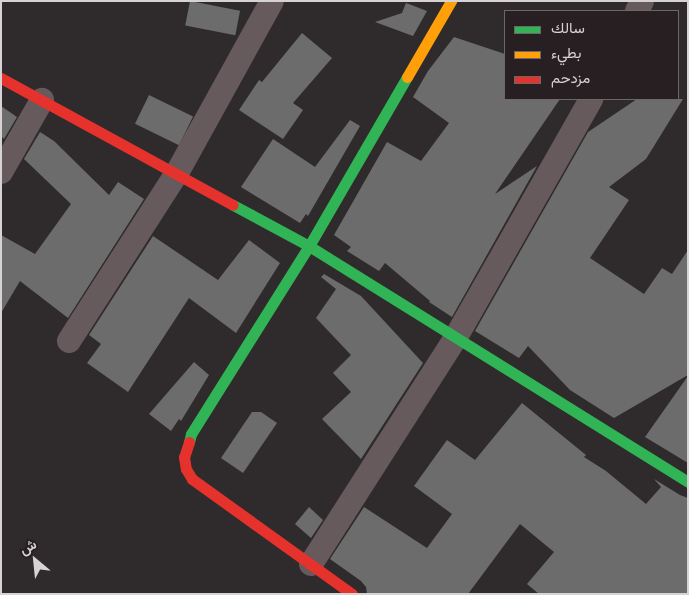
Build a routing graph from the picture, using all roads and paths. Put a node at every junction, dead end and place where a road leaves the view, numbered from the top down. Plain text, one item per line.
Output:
1 (272, 1) edge
2 (452, 1) edge
3 (1, 78) edge
4 (42, 100) junction
5 (590, 100) edge
6 (1, 172) edge
7 (177, 174) junction
8 (309, 246) junction
9 (456, 338) junction
10 (69, 341) dead end
11 (688, 482) edge
12 (310, 564) junction
13 (352, 594) edge

1 - 7 street
2 - 8 street
3 - 4 street
4 - 6 street
4 - 7 street
5 - 9 street
7 - 8 street
7 - 10 street
8 - 9 street
8 - 12 street
9 - 11 street
9 - 12 street
12 - 13 street

